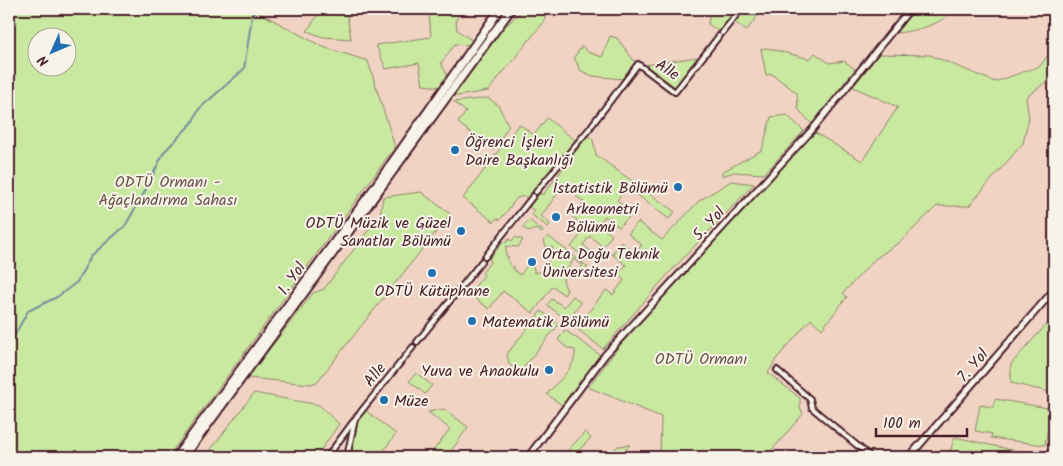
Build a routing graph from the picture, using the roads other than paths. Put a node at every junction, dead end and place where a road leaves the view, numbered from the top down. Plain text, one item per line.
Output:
1 (511, 9) edge
2 (741, 9) edge
3 (910, 9) edge
4 (499, 10) edge
5 (437, 106) junction
6 (536, 192) dead end
7 (533, 196) dead end
8 (1054, 290) edge
9 (417, 342) dead end
10 (414, 347) dead end
11 (777, 370) dead end
12 (235, 382) junction
13 (354, 420) junction
14 (176, 457) edge
15 (184, 457) edge
16 (327, 457) edge
17 (347, 457) edge
18 (528, 457) edge
19 (872, 457) edge
20 (909, 457) edge

1 - 5 main road, 1. Yol
2 - 6 street, Alle
3 - 18 street, 5. Yol
4 - 5 main road, 1. Yol
5 - 12 main road, 1. Yol
7 - 9 street
8 - 20 street, 7. Yol
10 - 13 street, Alle
11 - 19 street
12 - 14 main road, 1. Yol
12 - 15 main road, 1. Yol
13 - 16 street, Alle
13 - 17 street, Alle

